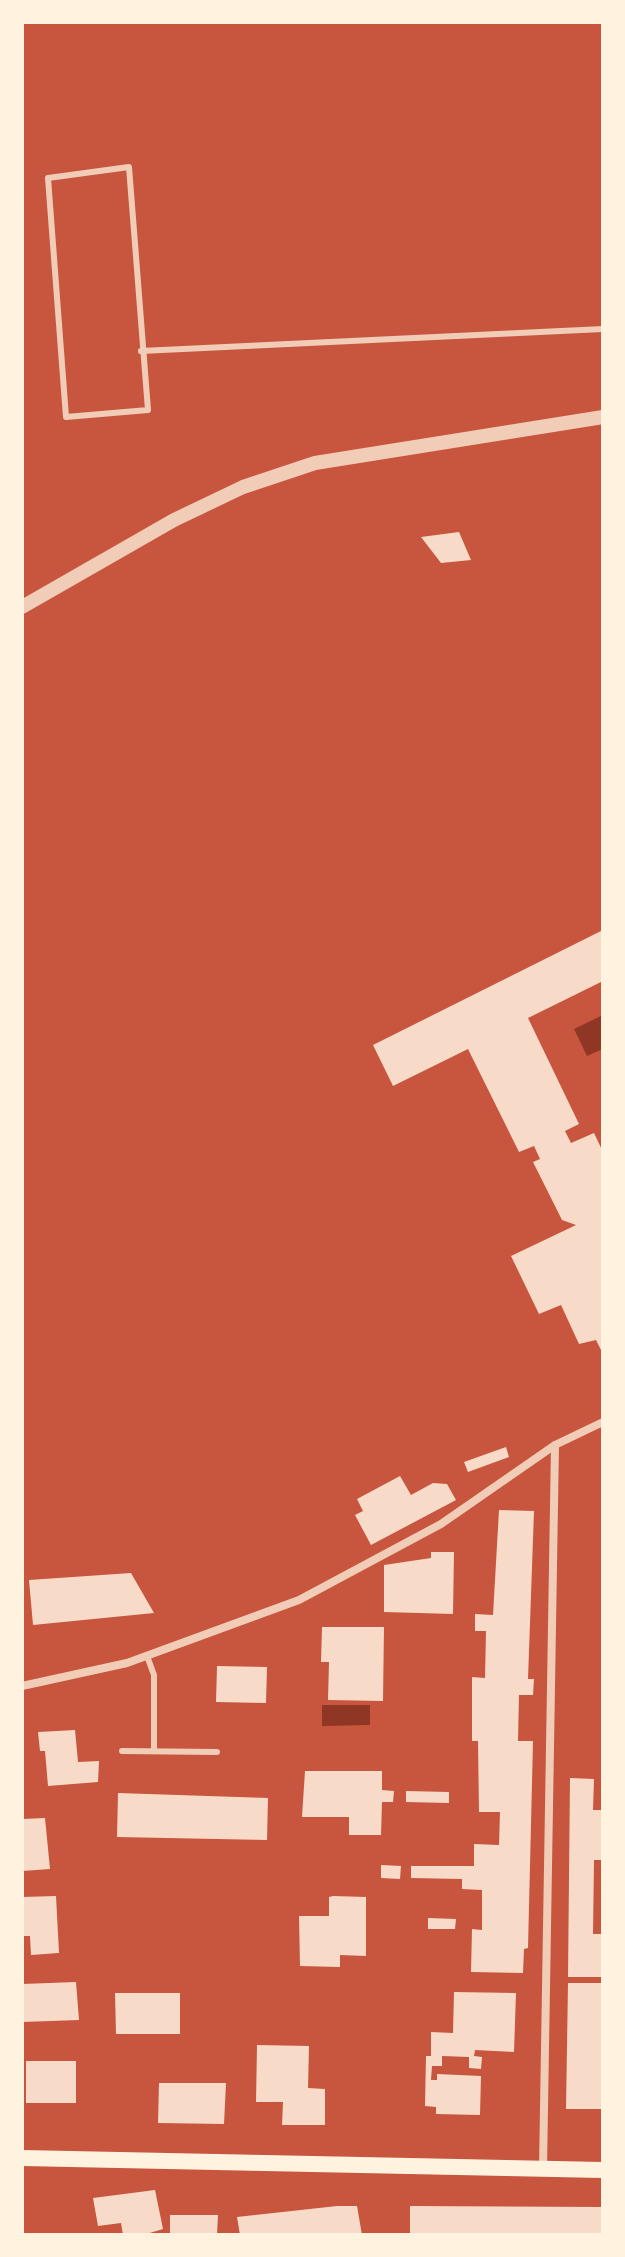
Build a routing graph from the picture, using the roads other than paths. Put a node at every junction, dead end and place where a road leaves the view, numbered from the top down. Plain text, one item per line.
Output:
1 (603, 329) edge
2 (141, 351) junction
3 (603, 417) edge
4 (22, 607) edge
5 (603, 1422) edge
6 (555, 1445) junction
7 (147, 1656) junction
8 (22, 1686) edge
9 (122, 1751) dead end
10 (154, 1751) junction
11 (217, 1752) dead end
12 (22, 2158) edge
13 (543, 2168) junction
14 (603, 2170) edge

1 - 2 lane
2 - 2 lane
3 - 4 street
5 - 6 street
6 - 7 street
6 - 13 street
7 - 8 street
7 - 10 lane
9 - 10 lane
10 - 11 lane
12 - 13 main road
13 - 14 main road

